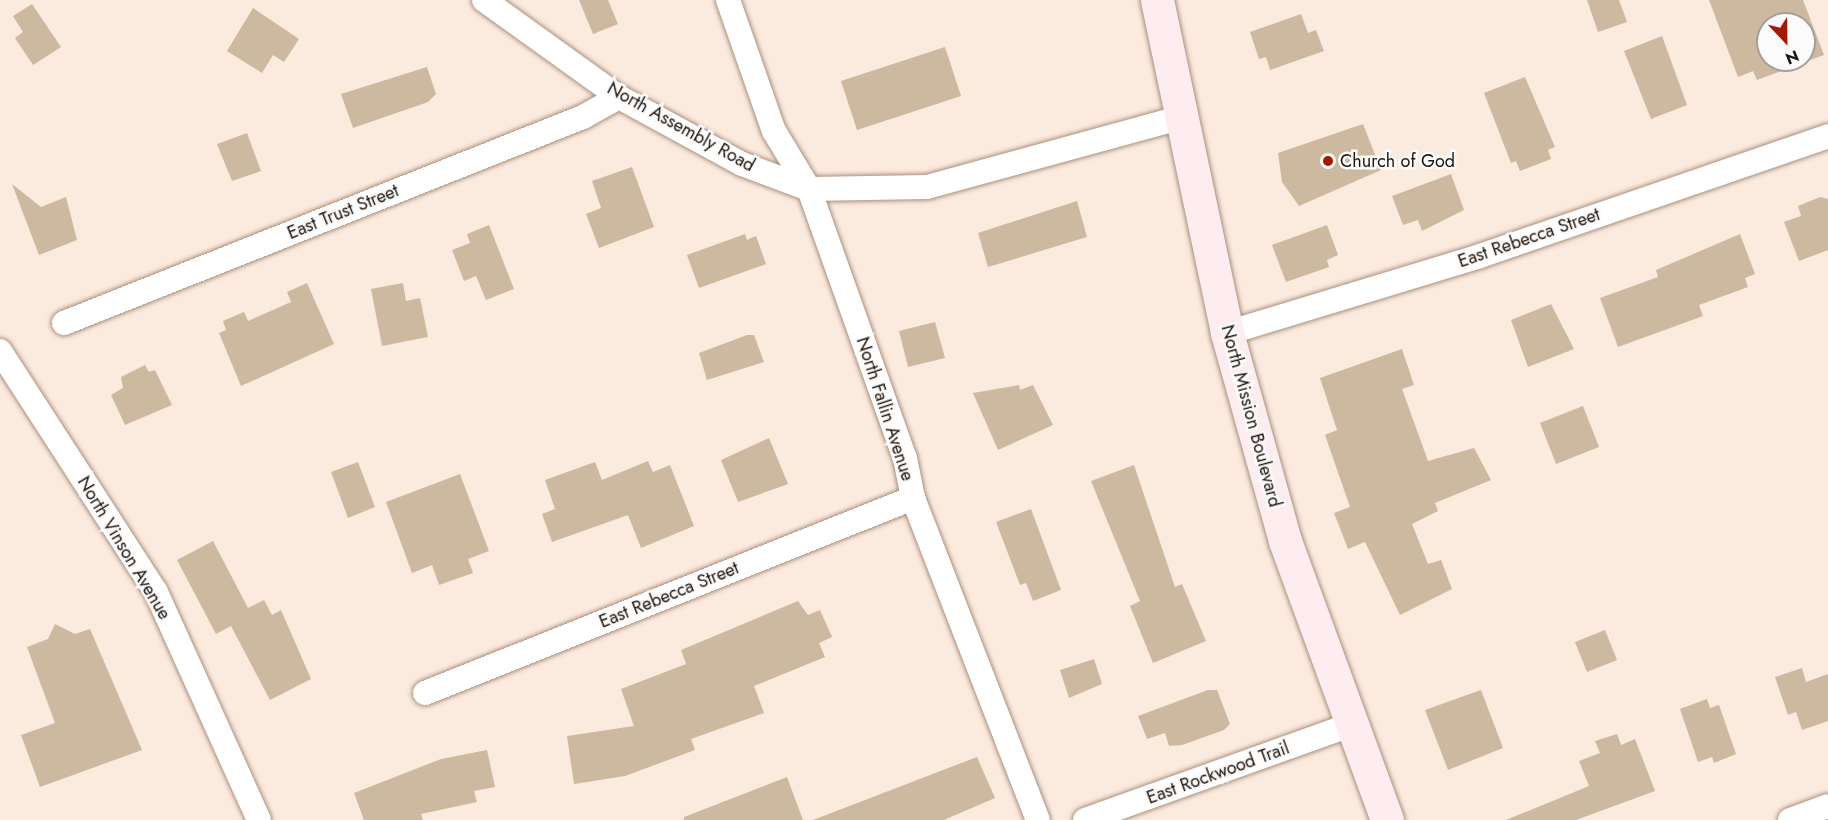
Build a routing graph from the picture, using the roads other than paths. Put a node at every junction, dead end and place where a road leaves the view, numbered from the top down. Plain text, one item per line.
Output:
1 (484, 0) edge
2 (728, 0) edge
3 (1157, 0) edge
4 (619, 97) junction
5 (1180, 118) junction
6 (1828, 136) edge
7 (809, 189) junction
8 (64, 323) dead end
9 (1227, 333) junction
10 (0, 351) edge
11 (913, 498) junction
12 (425, 693) dead end
13 (1350, 725) junction
14 (1828, 806) edge
15 (259, 820) edge
16 (1038, 820) edge
17 (1085, 820) edge
18 (1387, 820) edge
19 (1790, 820) edge

1 - 4 street, North Assembly Road
2 - 7 street, North Fallin Avenue
3 - 5 main road, North Mission Boulevard
4 - 7 street, North Assembly Road
4 - 8 street, East Trust Street
5 - 7 street, North Assembly Road
5 - 9 main road, North Mission Boulevard
6 - 9 street, East Rebecca Street
7 - 11 street, North Fallin Avenue
9 - 13 main road, North Mission Boulevard
10 - 15 street, North Vinson Avenue
11 - 12 street, East Rebecca Street
11 - 16 street, North Fallin Avenue
13 - 17 street, East Rockwood Trail
13 - 18 main road, North Mission Boulevard
14 - 19 street

